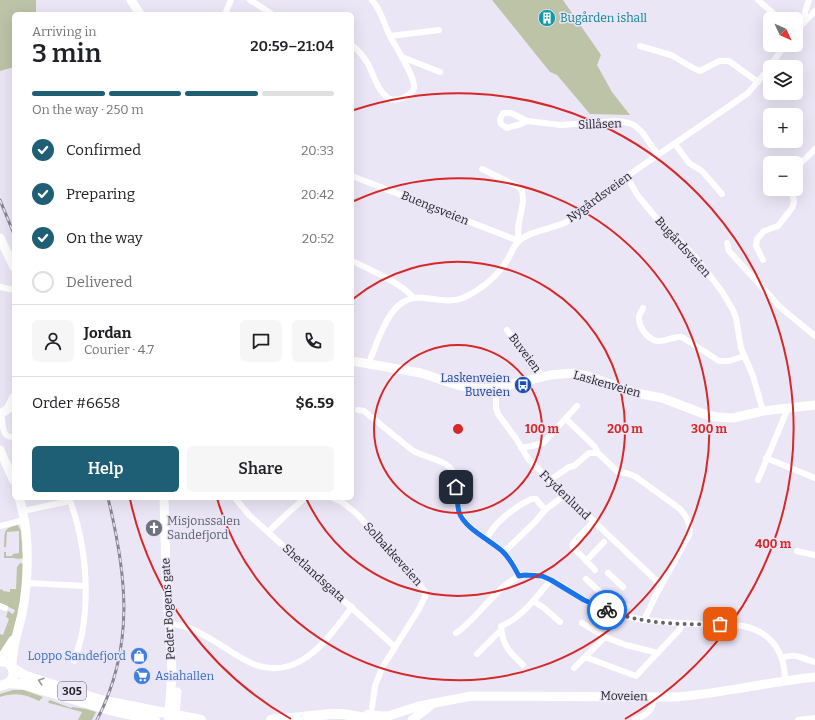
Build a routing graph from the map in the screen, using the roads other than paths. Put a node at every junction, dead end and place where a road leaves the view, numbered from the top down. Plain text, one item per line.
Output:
1 (131, 0) edge
2 (231, 0) edge
3 (250, 0) edge
4 (372, 0) edge
5 (758, 0) edge
6 (809, 0) edge
7 (815, 11) edge
8 (139, 12) edge
9 (226, 12) edge
10 (269, 12) edge
11 (772, 12) edge
12 (804, 22) joint
13 (439, 30) dead end
14 (390, 36) junction
15 (640, 46) dead end
16 (354, 47) edge
17 (780, 52) edge
18 (402, 57) junction
19 (440, 72) dead end
20 (758, 82) junction
21 (527, 122) dead end
22 (675, 144) junction
23 (815, 149) edge
24 (658, 155) junction
25 (803, 161) edge
26 (482, 169) dead end
27 (354, 177) edge
28 (627, 177) junction
29 (722, 194) dead end
30 (793, 196) edge
31 (0, 238) edge
32 (519, 241) junction
33 (727, 243) dead end
34 (762, 260) dead end
35 (354, 262) edge
36 (12, 263) edge
37 (0, 287) edge
38 (12, 290) edge
39 (413, 297) junction
40 (643, 308) dead end
41 (507, 330) dead end
42 (815, 335) edge
43 (744, 356) junction
44 (354, 361) edge
45 (369, 363) junction
46 (542, 376) junction
47 (496, 388) junction
48 (12, 401) edge
49 (815, 405) edge
50 (577, 406) dead end
51 (788, 408) junction
52 (358, 410) dead end
53 (763, 411) junction
54 (0, 414) edge
55 (566, 419) junction
56 (12, 437) edge
57 (521, 448) junction
58 (0, 450) edge
59 (598, 452) junction
60 (766, 458) junction
61 (12, 477) edge
62 (815, 478) edge
63 (550, 480) junction
64 (758, 480) dead end
65 (566, 495) junction
66 (20, 500) edge
67 (66, 500) edge
68 (69, 500) edge
69 (164, 500) edge
70 (237, 500) edge
71 (303, 500) edge
72 (338, 500) edge
73 (546, 510) junction
74 (24, 516) junction
75 (593, 522) junction
76 (0, 526) edge
77 (268, 532) junction
78 (486, 540) junction
79 (604, 542) dead end
80 (797, 550) dead end
81 (504, 552) junction
82 (815, 555) edge
83 (586, 561) junction
84 (595, 570) dead end
85 (608, 573) dead end
86 (519, 576) junction
87 (586, 579) dead end
88 (551, 580) junction
89 (27, 583) junction
90 (662, 585) junction
91 (85, 586) junction
92 (623, 587) dead end
93 (533, 601) junction
94 (626, 606) dead end
95 (352, 607) junction
96 (644, 620) junction
97 (560, 622) dead end
98 (582, 623) dead end
99 (682, 623) junction
100 (169, 624) junction
101 (501, 630) junction
102 (456, 633) dead end
103 (16, 635) junction
104 (605, 637) junction
105 (395, 647) junction
106 (658, 653) junction
107 (477, 654) dead end
108 (585, 657) junction
109 (782, 658) junction
110 (0, 660) edge
111 (74, 661) dead end
112 (815, 662) edge
113 (524, 665) dead end
114 (13, 667) junction
115 (574, 668) dead end
116 (815, 677) edge
117 (785, 680) junction
118 (3, 685) edge
119 (654, 696) junction
120 (433, 704) junction
121 (372, 707) dead end
122 (343, 714) junction
123 (171, 717) edge
124 (815, 718) edge
125 (155, 720) edge
126 (201, 720) edge
127 (271, 720) edge
128 (376, 720) edge
129 (412, 720) edge
130 (635, 720) edge
131 (798, 720) edge

1 - 8 street
2 - 9 street
3 - 10 street
4 - 14 street
5 - 11 street
6 - 12 street
7 - 12 street
13 - 14 street
14 - 18 street
15 - 20 street
16 - 18 street
17 - 20 street, Nygårdsveien
18 - 19 street
20 - 22 street, Nygårdsveien
21 - 24 street, Sillåsen
22 - 24 street, Nygårdsveien
22 - 29 street
23 - 25 street
24 - 28 street, Nygårdsveien
26 - 32 street
27 - 32 street, Buengsveien
28 - 32 street, Nygårdsveien
28 - 43 street, Bugårdsveien
30 - 34 street
31 - 36 street
32 - 39 street
33 - 42 street
35 - 39 street
37 - 38 street
39 - 45 street
40 - 43 street
41 - 46 street, Buveien
43 - 53 street, Bugårdsveien
44 - 45 street, Laskenveien
45 - 47 street, Laskenveien
46 - 47 street, Laskenveien
46 - 53 street, Laskenveien
47 - 57 street, Frydenlund
48 - 54 street
49 - 51 street, Laskenveien
50 - 55 street
51 - 53 street, Laskenveien
51 - 60 street
52 - 78 street
54 - 56 street
55 - 57 street
55 - 59 street
57 - 63 street, Frydenlund
58 - 61 street
59 - 63 street
59 - 90 street
60 - 62 street
60 - 64 street
63 - 65 street, Frydenlund
65 - 73 street
65 - 75 street, Frydenlund
66 - 74 street
67 - 74 street
68 - 91 street
69 - 100 street, Peder Bogens gate
70 - 77 street, Shetlandsgata
71 - 77 street
72 - 105 street, Solbakkeveien
73 - 78 street
73 - 81 street
74 - 76 street
74 - 89 street
75 - 83 street
75 - 90 street, Frydenlund
77 - 95 street, Shetlandsgata
78 - 81 street
79 - 83 street
80 - 82 street
81 - 86 street
83 - 84 street
85 - 92 street
86 - 88 street
86 - 102 street
87 - 94 street
88 - 93 street
88 - 96 street
89 - 91 street
89 - 103 street
90 - 96 street
91 - 111 street
93 - 97 street
93 - 101 street
95 - 100 street
95 - 105 street, Shetlandsgata
96 - 99 street
98 - 104 street
99 - 106 street
99 - 109 street
100 - 123 street, Peder Bogens gate
101 - 107 street
101 - 113 street
103 - 110 street
103 - 114 street
104 - 106 street
104 - 108 street
105 - 121 street, Solbakkeveien
106 - 108 street
108 - 115 street
109 - 112 street
109 - 117 street
110 - 114 main road, 305
114 - 118 main road, 305
123 -> 114 main road, 305
116 - 117 street, Moveien
117 - 119 street, Moveien
118 - 125 main road, 305
119 - 120 street, Moveien
119 - 130 street
120 - 122 street, Moveien
120 - 129 street, Moveien
122 - 127 main road
122 - 128 main road
123 - 126 main road, 305
124 - 131 street

